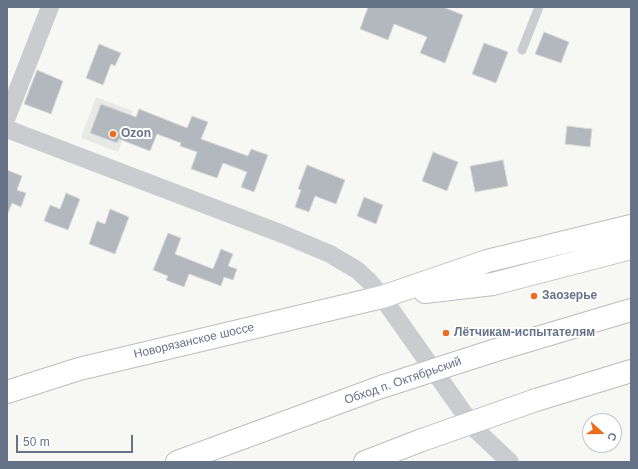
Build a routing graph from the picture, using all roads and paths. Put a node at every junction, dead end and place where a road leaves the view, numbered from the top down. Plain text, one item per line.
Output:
1 (50, 7) edge
2 (539, 7) edge
3 (522, 50) dead end
4 (7, 117) edge
5 (7, 129) edge
6 (631, 226) edge
7 (631, 248) edge
8 (382, 297) junction
9 (631, 310) edge
10 (631, 370) edge
11 (7, 392) edge
12 (177, 462) edge
13 (365, 462) edge
14 (510, 462) edge

1 - 4 street
2 - 3 lane
5 - 8 street
6 - 8 main road
7 - 8 main road
8 - 11 main road, Новорязанское шоссе
8 - 14 street
9 - 12 main road, Обход п. Октябрьский, bridge
10 - 13 main road, bridge

